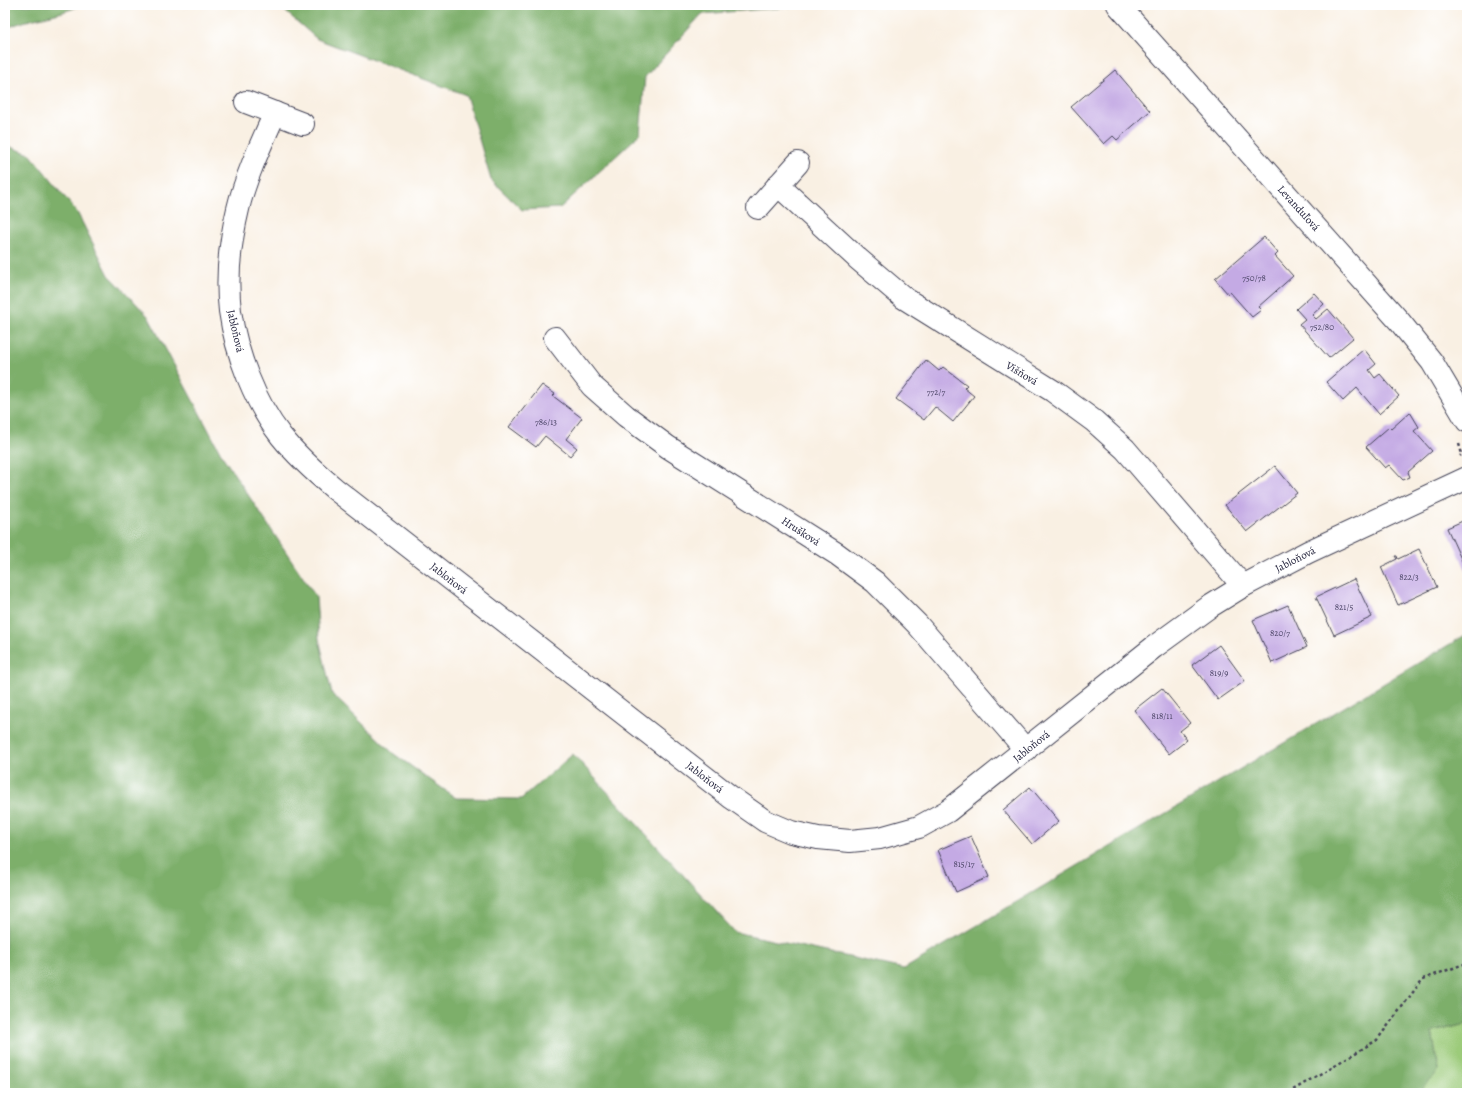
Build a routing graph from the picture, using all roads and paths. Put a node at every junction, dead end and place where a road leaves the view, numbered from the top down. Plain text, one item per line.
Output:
1 (1118, 5) edge
2 (1460, 5) edge
3 (1467, 14) edge
4 (246, 102) dead end
5 (274, 113) junction
6 (303, 124) dead end
7 (798, 163) dead end
8 (778, 185) junction
9 (758, 208) dead end
10 (555, 338) dead end
11 (1467, 421) edge
12 (1467, 478) edge
13 (1243, 586) junction
14 (1026, 750) junction
15 (1467, 962) edge
16 (1288, 1093) edge

1 - 11 street, Levanduľová
2 - 3 path
4 - 5 street
5 - 6 street
5 - 14 street, Jabloňová
7 - 8 street
8 - 9 street
8 - 13 street, Višňová
10 - 14 street, Hrušková
12 - 13 street, Jabloňová
13 - 14 street, Jabloňová
15 - 16 path

